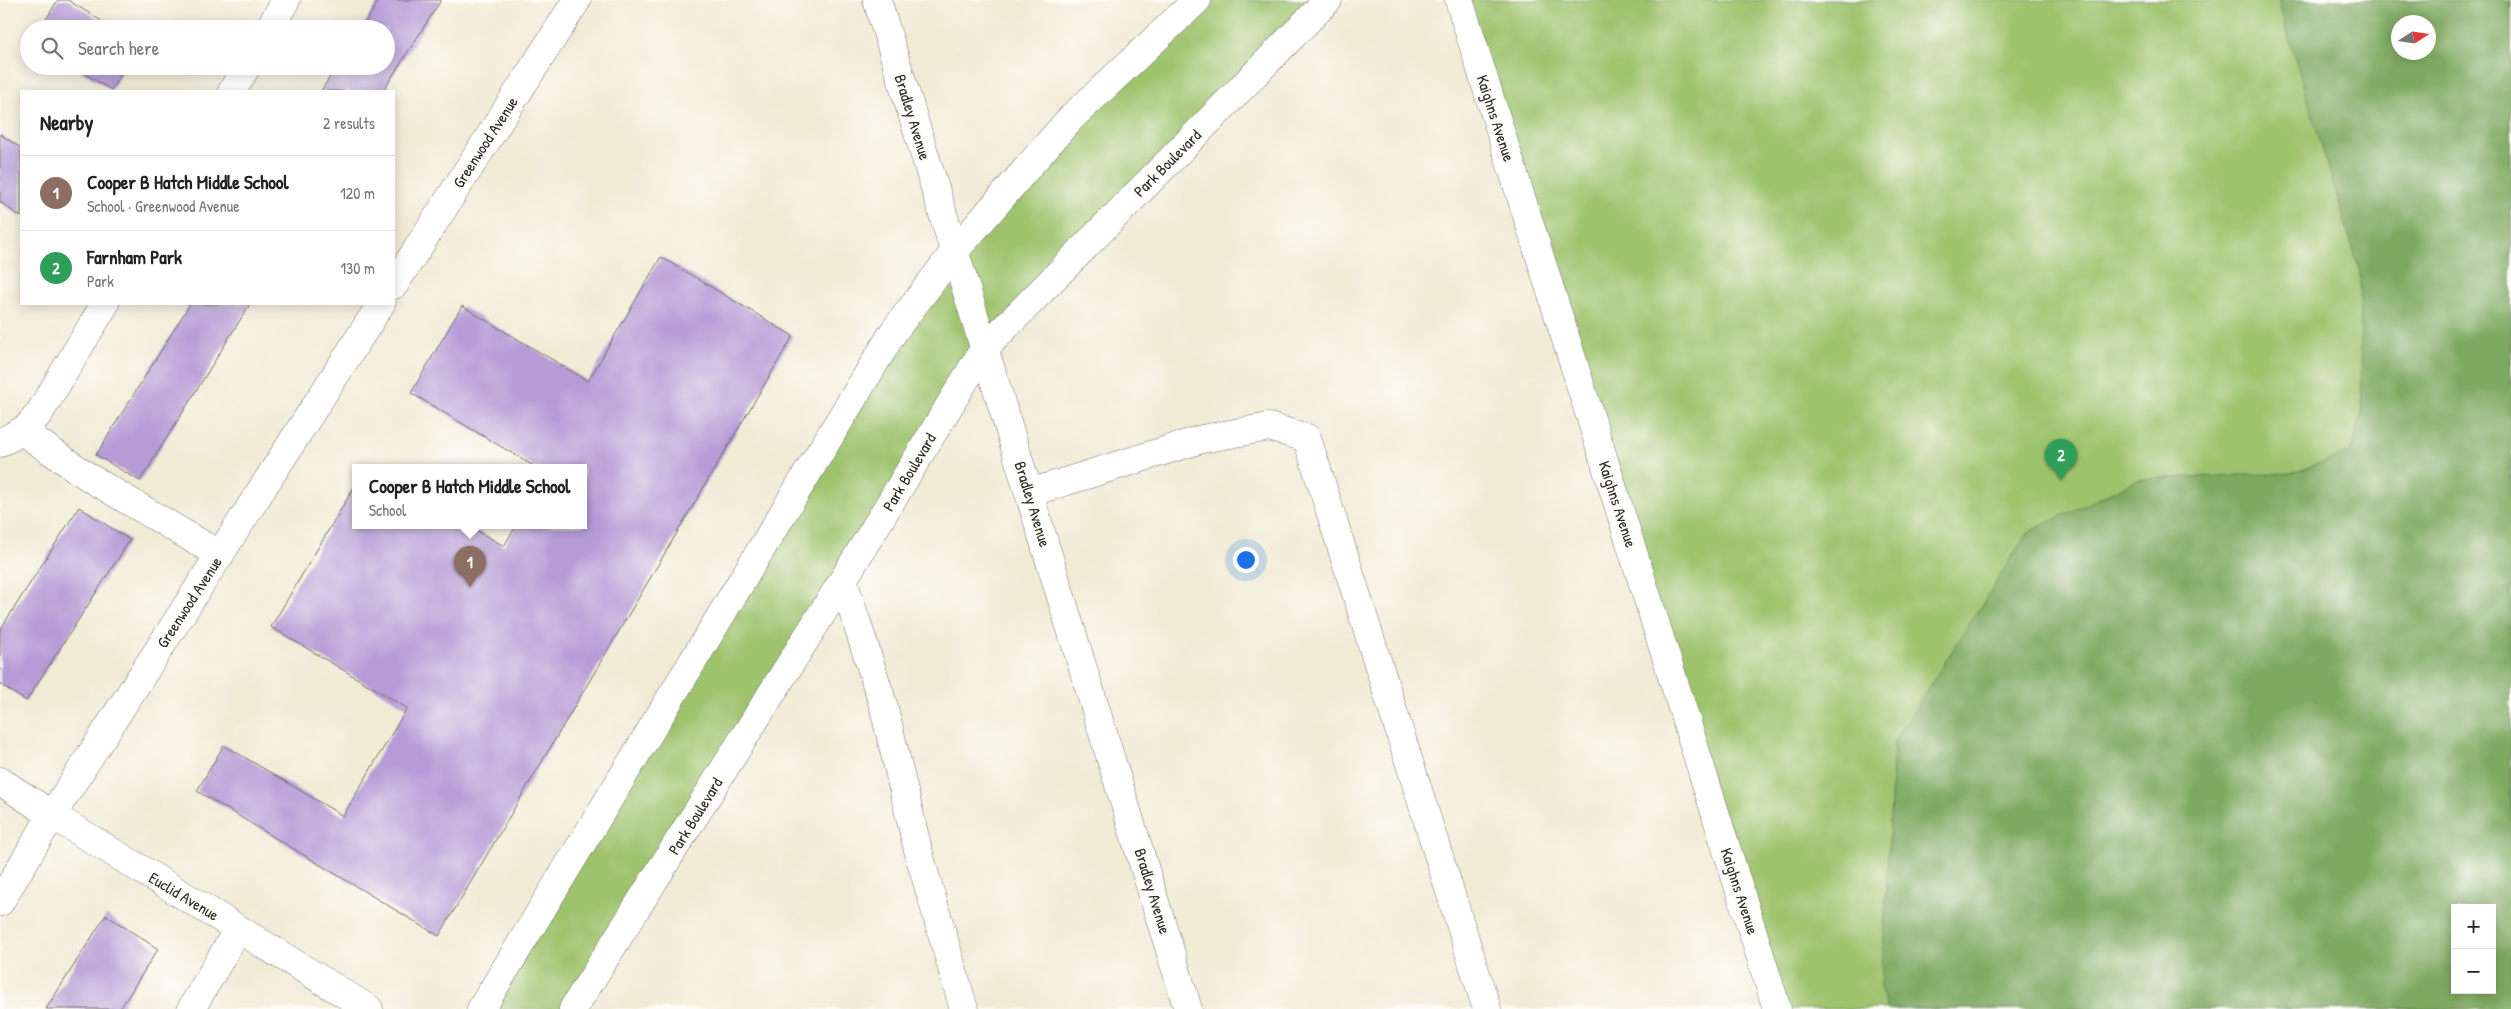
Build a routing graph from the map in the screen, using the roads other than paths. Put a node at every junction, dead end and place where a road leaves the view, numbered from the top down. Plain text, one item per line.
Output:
1 (286, 0) edge
2 (577, 0) edge
3 (877, 0) edge
4 (1197, 0) edge
5 (1328, 0) edge
6 (1459, 0) edge
7 (274, 20) edge
8 (242, 75) edge
9 (233, 90) edge
10 (955, 251) junction
11 (395, 283) edge
12 (104, 305) edge
13 (380, 305) edge
14 (984, 349) junction
15 (11, 437) edge
16 (1029, 492) junction
17 (220, 555) junction
18 (843, 580) junction
19 (0, 781) edge
20 (52, 816) junction
21 (0, 902) edge
22 (238, 929) junction
23 (191, 1009) edge
24 (369, 1009) edge
25 (481, 1009) edge
26 (573, 1009) edge
27 (964, 1009) edge
28 (1188, 1009) edge
29 (1487, 1009) edge
30 (1777, 1009) edge

1 - 7 street
2 - 11 street, Greenwood Avenue
3 - 10 street, Bradley Avenue
4 - 10 street
5 - 14 street, Park Boulevard
6 - 30 street, Kaighns Avenue
8 - 9 street
10 - 14 street, Bradley Avenue
10 - 25 street
12 - 15 street
13 - 17 street, Greenwood Avenue
14 - 16 street, Bradley Avenue
14 - 18 street, Park Boulevard
15 - 17 street
16 - 28 street, Bradley Avenue
16 - 29 street
17 - 20 street, Greenwood Avenue
18 - 26 street, Park Boulevard
18 - 27 street
19 - 20 street, Euclid Avenue
20 - 21 street, Greenwood Avenue
20 - 22 street, Euclid Avenue
22 - 23 street
22 - 24 street, Euclid Avenue

